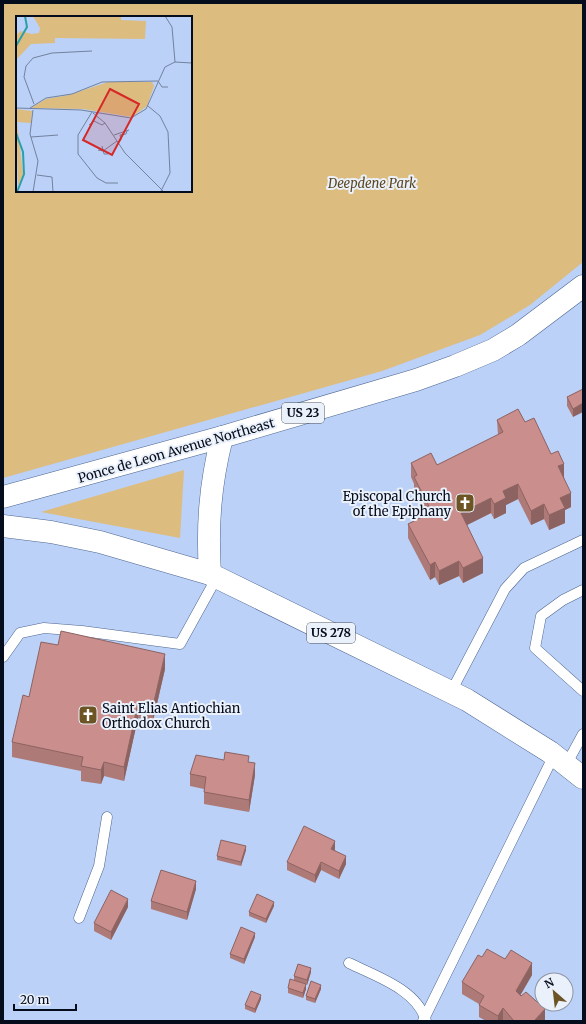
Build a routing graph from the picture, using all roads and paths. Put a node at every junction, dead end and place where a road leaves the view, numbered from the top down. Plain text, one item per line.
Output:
1 (583, 286) edge
2 (222, 437) junction
3 (3, 497) edge
4 (3, 526) edge
5 (583, 540) edge
6 (214, 576) junction
7 (583, 590) edge
8 (3, 657) edge
9 (583, 690) edge
10 (451, 692) junction
11 (583, 734) edge
12 (560, 760) junction
13 (583, 778) edge
14 (108, 817) dead end
15 (79, 918) dead end
16 (349, 963) dead end
17 (424, 1019) edge

1 - 2 main road, Ponce de Leon Avenue Northeast / US 23
2 - 3 main road, Ponce de Leon Avenue Northeast / US 23
2 - 6 main road
4 - 6 main road, US 278
5 - 10 lane
6 - 8 lane
6 - 10 main road, US 278
7 - 9 lane
10 - 12 main road, US 278
11 - 12 lane
12 - 13 main road, US 278
12 - 17 lane
14 - 15 lane
16 - 17 lane

